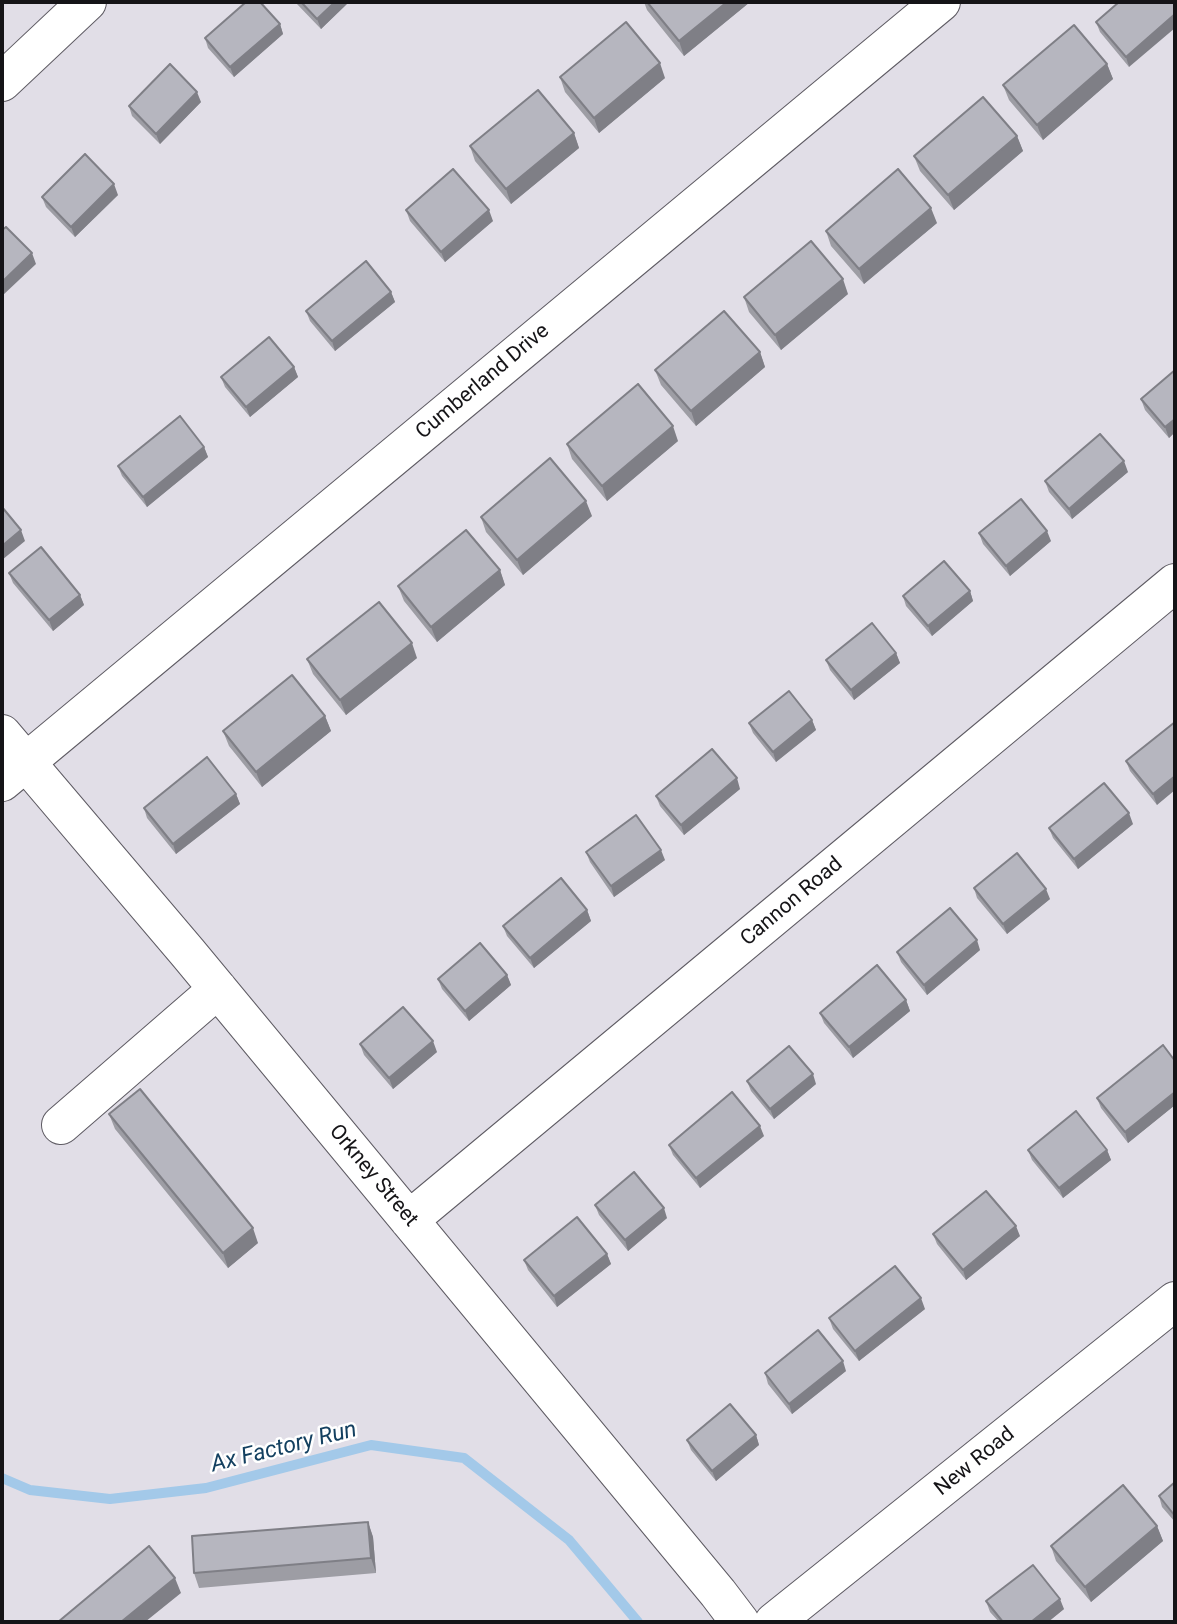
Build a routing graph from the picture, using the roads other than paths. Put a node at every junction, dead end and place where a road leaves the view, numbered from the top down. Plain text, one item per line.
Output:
1 (87, 2) edge
2 (941, 2) edge
3 (2, 82) edge
4 (1175, 583) edge
5 (10, 759) edge
6 (218, 989) junction
7 (61, 1125) dead end
8 (410, 1220) junction
9 (1175, 1301) edge
10 (740, 1622) edge
11 (774, 1622) edge

1 - 3 street
2 - 5 street, Cumberland Drive
4 - 8 street, Cannon Road
5 - 6 street, Orkney Street
6 - 7 street
6 - 8 street, Orkney Street
8 - 10 street, Orkney Street
9 - 11 street, New Road

